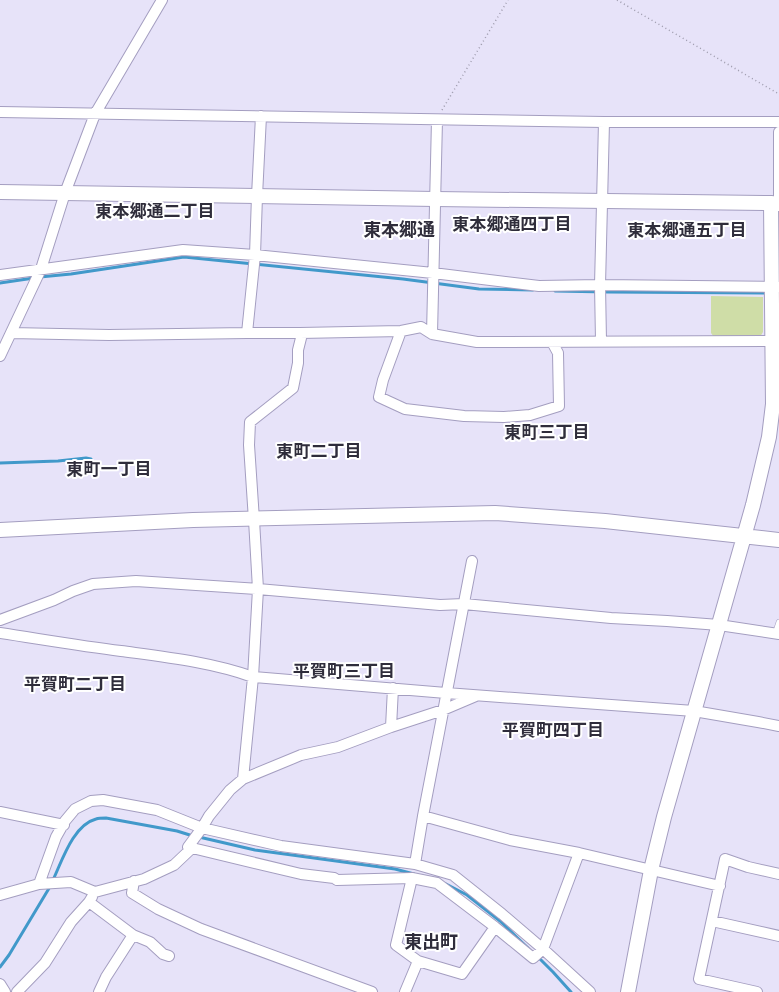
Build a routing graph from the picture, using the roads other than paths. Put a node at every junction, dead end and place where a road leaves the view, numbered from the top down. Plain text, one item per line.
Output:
1 (162, 0) edge
2 (0, 112) edge
3 (95, 114) junction
4 (261, 116) junction
5 (437, 120) junction
6 (604, 122) junction
7 (779, 122) edge
8 (779, 132) edge
9 (0, 192) edge
10 (65, 194) junction
11 (256, 196) junction
12 (435, 199) junction
13 (602, 201) junction
14 (776, 203) edge
15 (255, 255) junction
16 (41, 270) junction
17 (433, 273) junction
18 (0, 275) edge
19 (600, 285) junction
20 (776, 287) edge
21 (401, 331) junction
22 (247, 332) junction
23 (11, 333) junction
24 (300, 333) junction
25 (432, 334) junction
26 (601, 341) junction
27 (776, 341) edge
28 (552, 342) junction
29 (0, 356) edge
30 (254, 520) junction
31 (0, 530) edge
32 (744, 537) junction
33 (779, 540) edge
34 (472, 561) dead end
35 (258, 589) junction
36 (464, 604) junction
37 (0, 620) edge
38 (779, 622) edge
39 (718, 625) junction
40 (0, 633) edge
41 (777, 634) edge
42 (253, 677) junction
43 (393, 688) junction
44 (446, 693) junction
45 (477, 695) junction
46 (443, 710) junction
47 (694, 711) junction
48 (779, 726) edge
49 (392, 727) junction
50 (243, 780) junction
51 (0, 812) edge
52 (423, 816) junction
53 (64, 825) junction
54 (202, 828) junction
55 (192, 848) junction
56 (579, 853) junction
57 (416, 864) junction
58 (651, 870) junction
59 (779, 874) edge
60 (412, 878) junction
61 (134, 881) junction
62 (39, 884) junction
63 (720, 886) junction
64 (95, 892) junction
65 (0, 895) edge
66 (89, 902) junction
67 (712, 921) junction
68 (495, 927) junction
69 (133, 935) junction
70 (779, 936) edge
71 (543, 949) junction
72 (169, 956) dead end
73 (418, 960) junction
74 (0, 984) edge
75 (5, 992) edge
76 (17, 992) edge
77 (99, 992) edge
78 (372, 992) edge
79 (405, 992) edge
80 (590, 992) edge
81 (628, 992) edge
82 (757, 992) edge

1 - 3 street
2 - 3 street
3 - 4 street
3 - 10 street
4 - 5 street
4 - 11 street
5 - 6 street
5 - 12 street
6 - 7 street
6 - 13 street
8 - 14 street
9 - 10 street
10 - 11 street
10 - 16 street
11 - 12 street
11 - 15 street
12 - 13 street
12 - 17 street
13 - 14 street
13 - 19 street
14 - 20 street
15 - 16 street
15 - 17 street
15 - 22 street
16 - 18 street
16 - 23 street
17 - 19 street
17 - 25 street
19 - 20 street
19 - 26 street
20 - 27 street
21 - 24 street
21 - 25 street
21 - 28 street
22 - 23 street
22 - 24 street
23 - 29 street
24 - 30 street
25 - 28 street
26 - 27 street
26 - 28 street
27 - 32 street
30 - 31 street
30 - 32 street
30 - 35 street
32 - 33 street
32 - 39 street
34 - 36 street
35 - 36 street
35 - 37 street
35 - 42 street
36 - 39 street
36 - 44 street
38 - 41 lane
39 - 41 street
39 - 47 street
40 - 42 street
42 - 43 street
42 - 50 street
43 - 44 street
43 - 49 street
44 - 45 street
44 - 46 street
45 - 46 street
45 - 47 street
46 - 49 street
46 - 52 street
47 - 48 street
47 - 58 street
49 - 50 street
50 - 54 street
51 - 53 street
52 - 56 street
52 - 57 street
53 - 54 street
53 - 62 street
54 - 55 street
54 - 57 street
55 - 60 street
55 - 61 street
56 - 58 street
56 - 71 street
57 - 71 street
58 - 63 street
58 - 81 street
59 - 63 street
60 - 68 street
60 - 73 street
61 - 64 street
61 - 78 street
62 - 64 street
62 - 65 street
63 - 67 street
64 - 66 street
66 - 69 street
66 - 76 street
67 - 70 street
67 - 82 street
68 - 71 street
68 - 73 street
69 - 72 street
69 - 77 street
71 - 80 street
73 - 79 street
74 - 75 street

